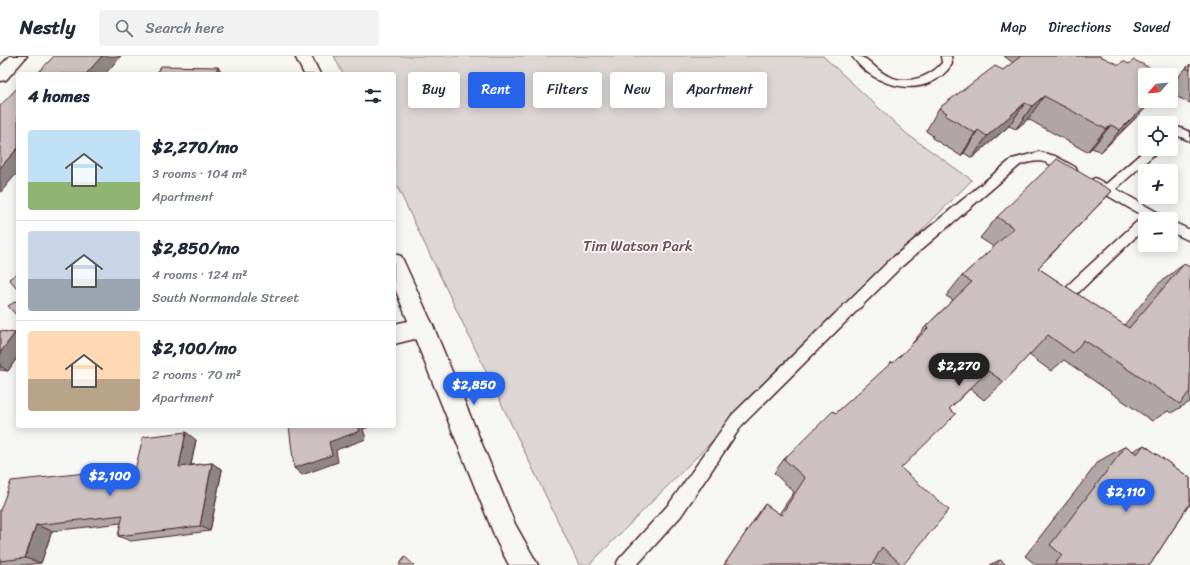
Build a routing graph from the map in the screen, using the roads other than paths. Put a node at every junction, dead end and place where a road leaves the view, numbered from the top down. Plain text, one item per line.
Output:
1 (19, 56) edge
2 (304, 56) edge
3 (857, 56) edge
4 (946, 56) edge
5 (311, 72) edge
6 (0, 76) edge
7 (1178, 132) edge
8 (1190, 138) edge
9 (1146, 156) edge
10 (1107, 190) junction
11 (1141, 212) edge
12 (1138, 229) edge
13 (1178, 230) edge
14 (1190, 236) edge
15 (396, 267) edge
16 (1074, 288) dead end
17 (423, 328) junction
18 (396, 334) edge
19 (524, 565) edge
20 (625, 565) edge

1 - 6 street
2 - 5 street
3 - 4 lane
7 - 8 lane
9 - 10 lane
10 - 11 lane
10 - 20 lane
12 - 16 lane
13 - 14 lane
15 - 17 street
17 - 18 street
17 - 19 street

